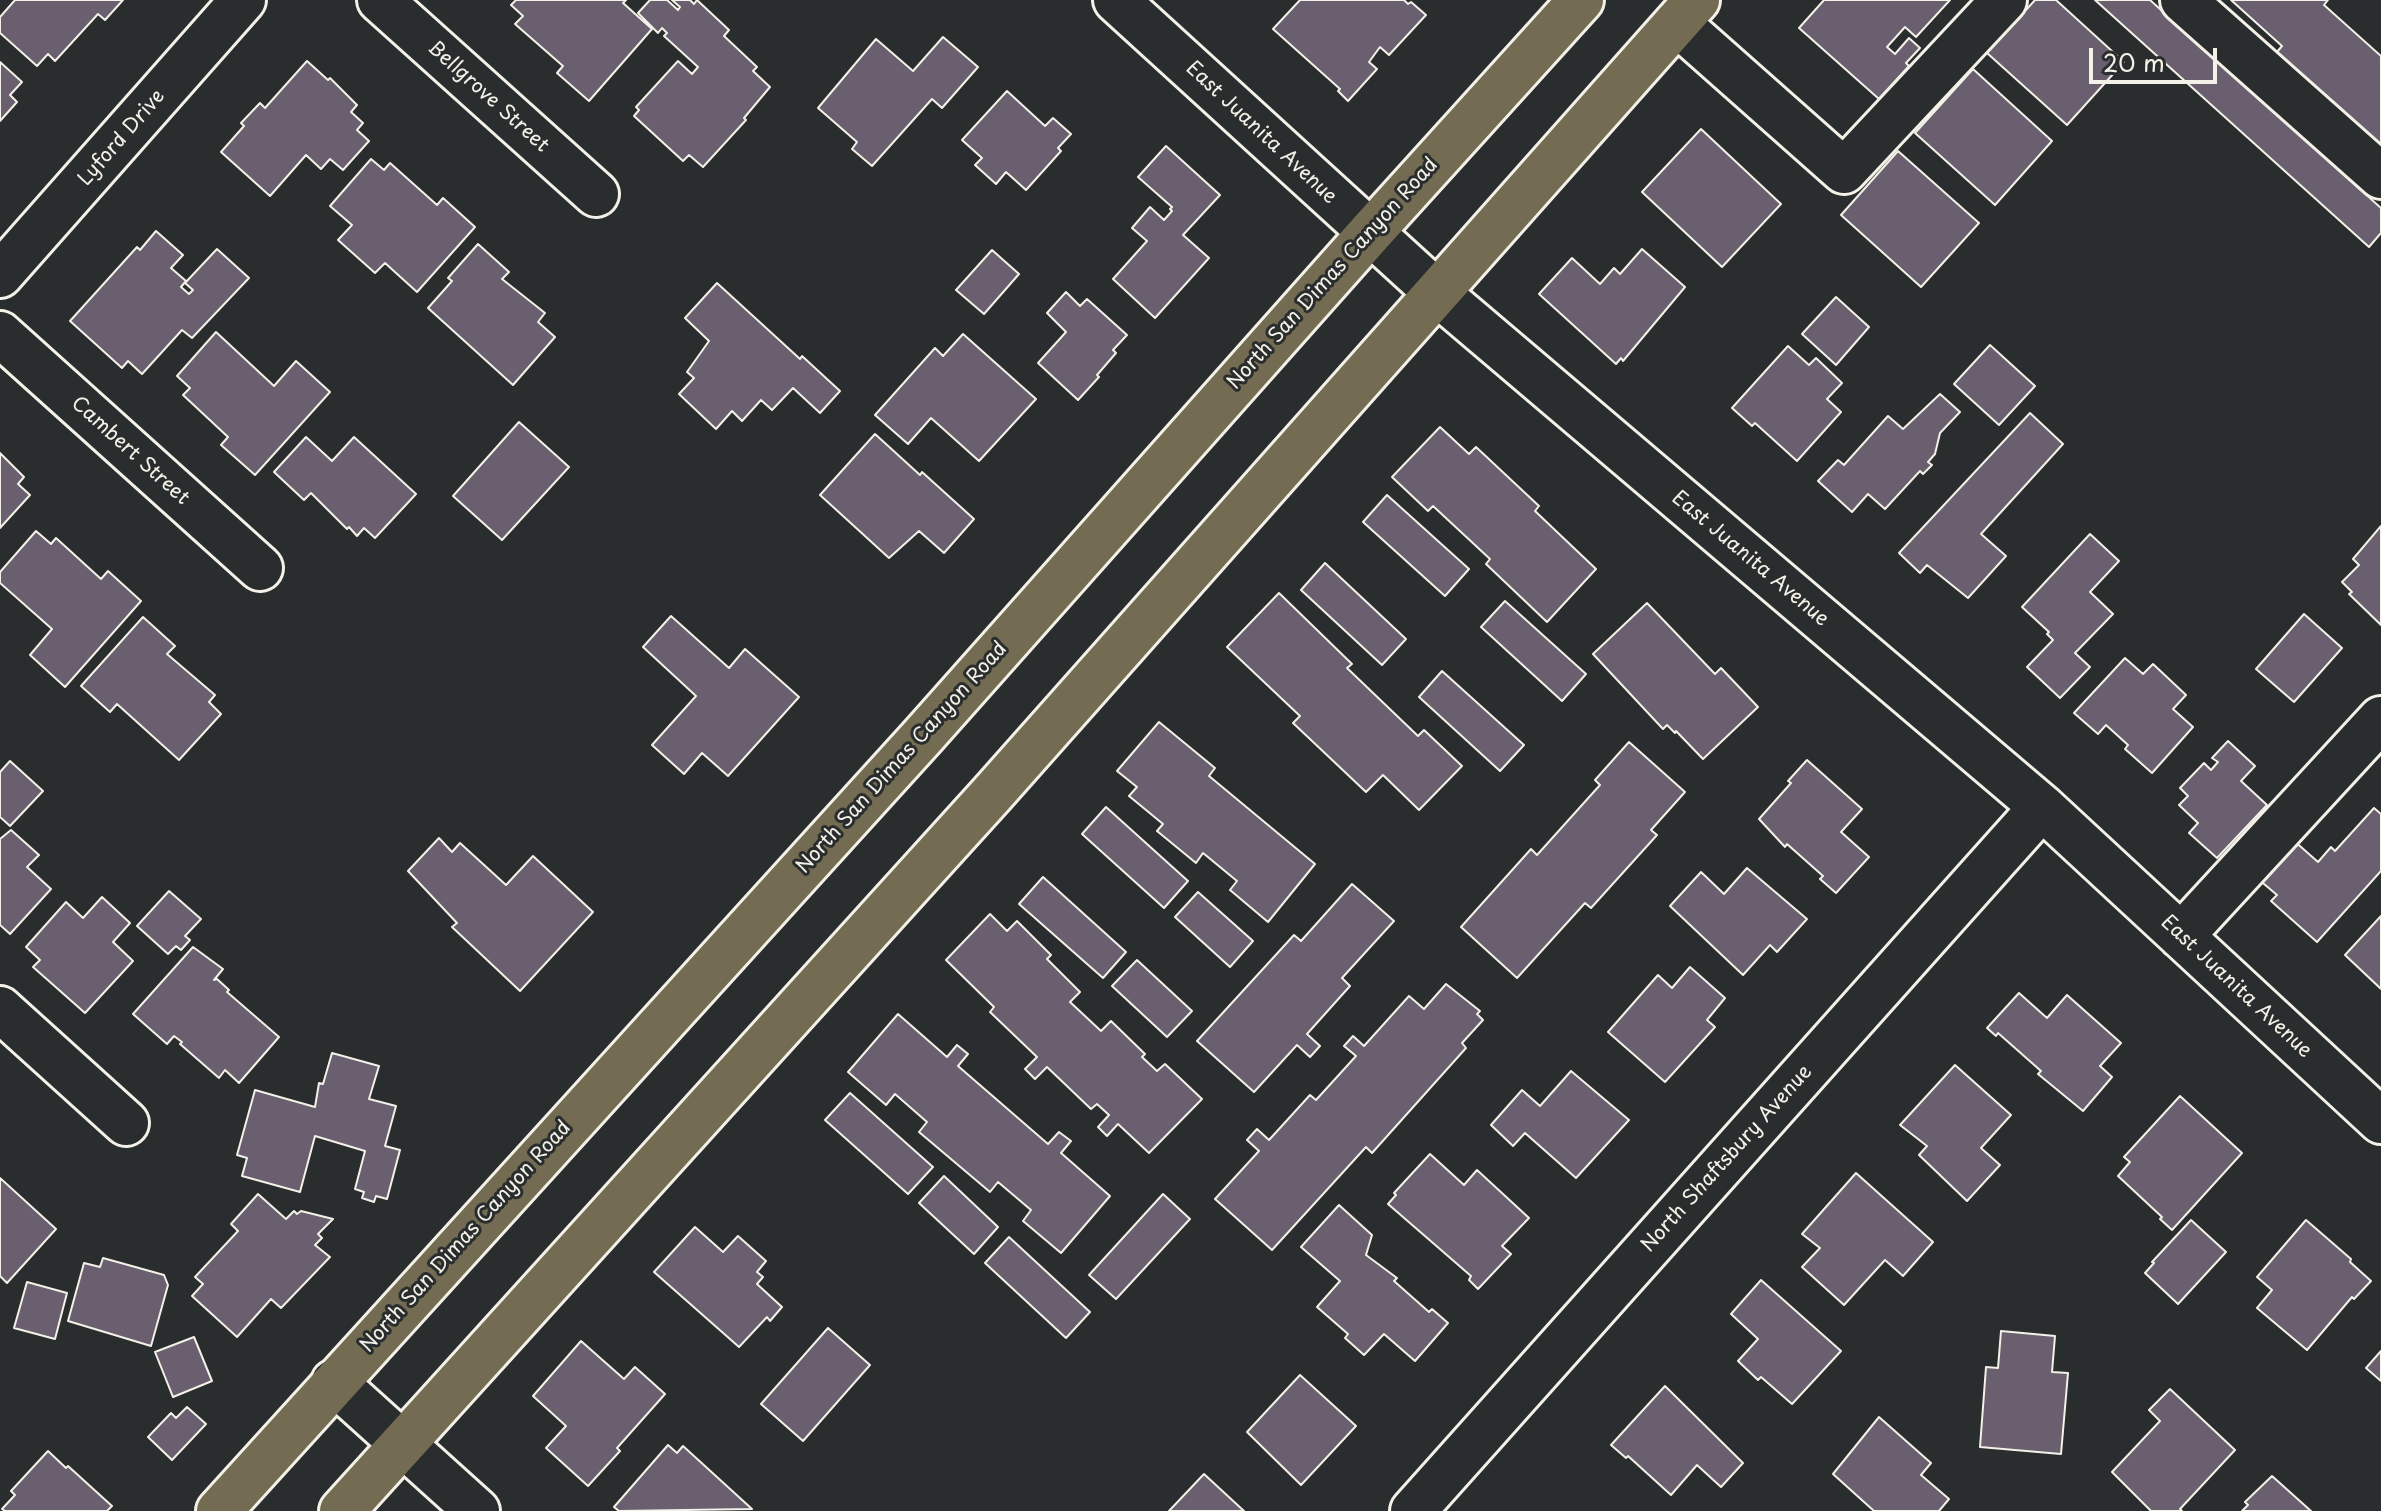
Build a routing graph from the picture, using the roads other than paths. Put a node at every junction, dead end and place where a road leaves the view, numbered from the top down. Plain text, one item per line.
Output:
1 (243, 0) edge
2 (380, 0) edge
3 (1116, 0) edge
4 (1581, 0) edge
5 (2004, 0) edge
6 (2183, 0) edge
7 (1687, 12) edge
8 (2381, 176) edge
9 (596, 194) dead end
10 (1370, 233) junction
11 (0, 275) edge
12 (1436, 292) junction
13 (0, 334) edge
14 (260, 568) dead end
15 (2381, 719) edge
16 (2042, 807) junction
17 (2181, 936) junction
18 (0, 1009) edge
19 (2381, 1121) edge
20 (126, 1123) dead end
21 (334, 1382) junction
22 (403, 1444) junction
23 (219, 1511) edge
24 (342, 1511) edge
25 (477, 1511) edge
26 (1413, 1511) edge

1 - 11 street, Lyford Drive
2 - 9 street, Bellgrove Street
3 - 10 street, East Juanita Avenue
4 - 10 main road, North San Dimas Canyon Road
5 - 7 street
6 - 8 street
7 - 12 main road
10 - 12 street, East Juanita Avenue
10 - 21 main road, North San Dimas Canyon Road
12 - 16 street, East Juanita Avenue
12 - 22 main road
13 - 14 street, Cambert Street
15 - 17 street
16 - 17 street, East Juanita Avenue
16 - 26 street, North Shaftsbury Avenue
17 - 19 street, East Juanita Avenue
18 - 20 street
21 - 22 street
21 - 23 main road, North San Dimas Canyon Road
22 - 24 main road
22 - 25 street

